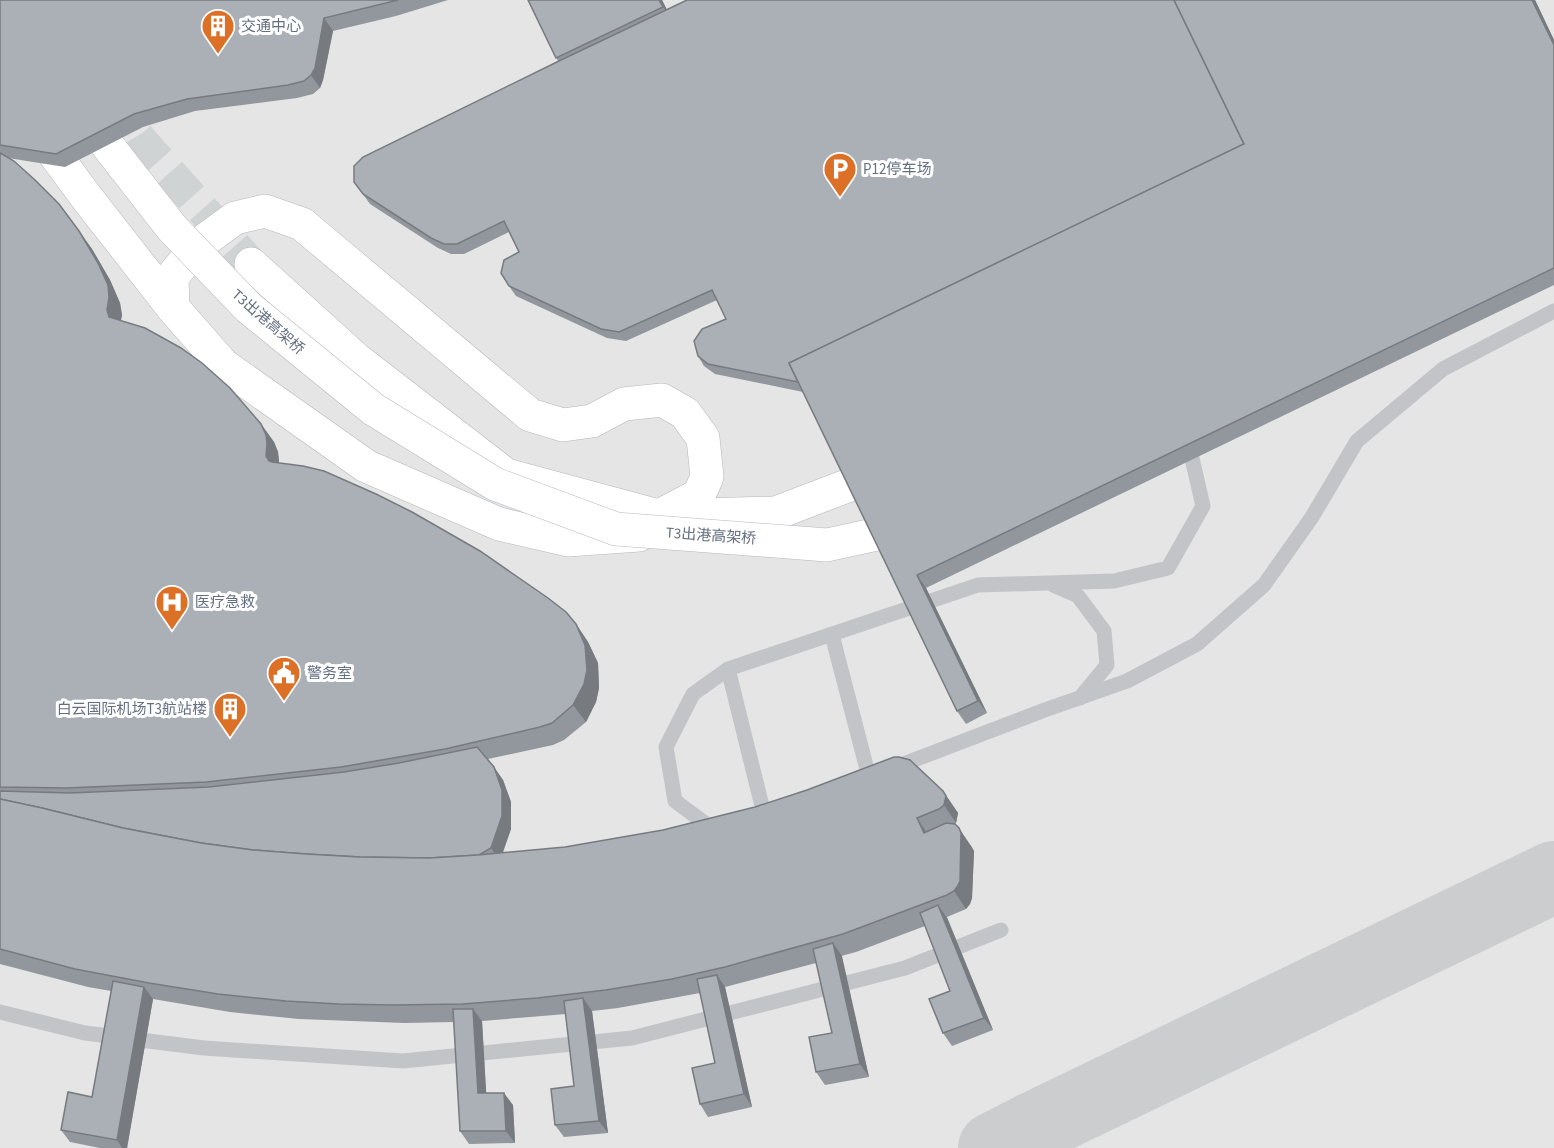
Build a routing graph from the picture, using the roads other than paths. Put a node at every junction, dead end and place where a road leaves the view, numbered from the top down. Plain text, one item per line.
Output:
1 (0, 60) edge
2 (71, 85) edge
3 (251, 264) tunnel mouth
4 (173, 308) junction
5 (1554, 311) edge
6 (1165, 426) edge
7 (921, 458) edge
8 (751, 514) junction
9 (658, 516) junction
10 (937, 521) edge
11 (1048, 583) junction
12 (832, 635) junction
13 (728, 669) junction
14 (1080, 698) junction
15 (765, 818) edge
16 (732, 830) edge
17 (1001, 930) dead end
18 (0, 1012) edge

1 - 4 main road
2 - 10 main road, T3出港高架桥, bridge
3 - 9 main road
4 - 8 main road
4 - 9 main road
5 - 14 lane
6 - 11 lane
7 - 8 main road
8 - 9 main road
11 - 12 lane
11 - 14 lane
12 - 13 lane
12 - 14 lane
13 - 15 lane
13 - 16 lane
17 - 18 lane

